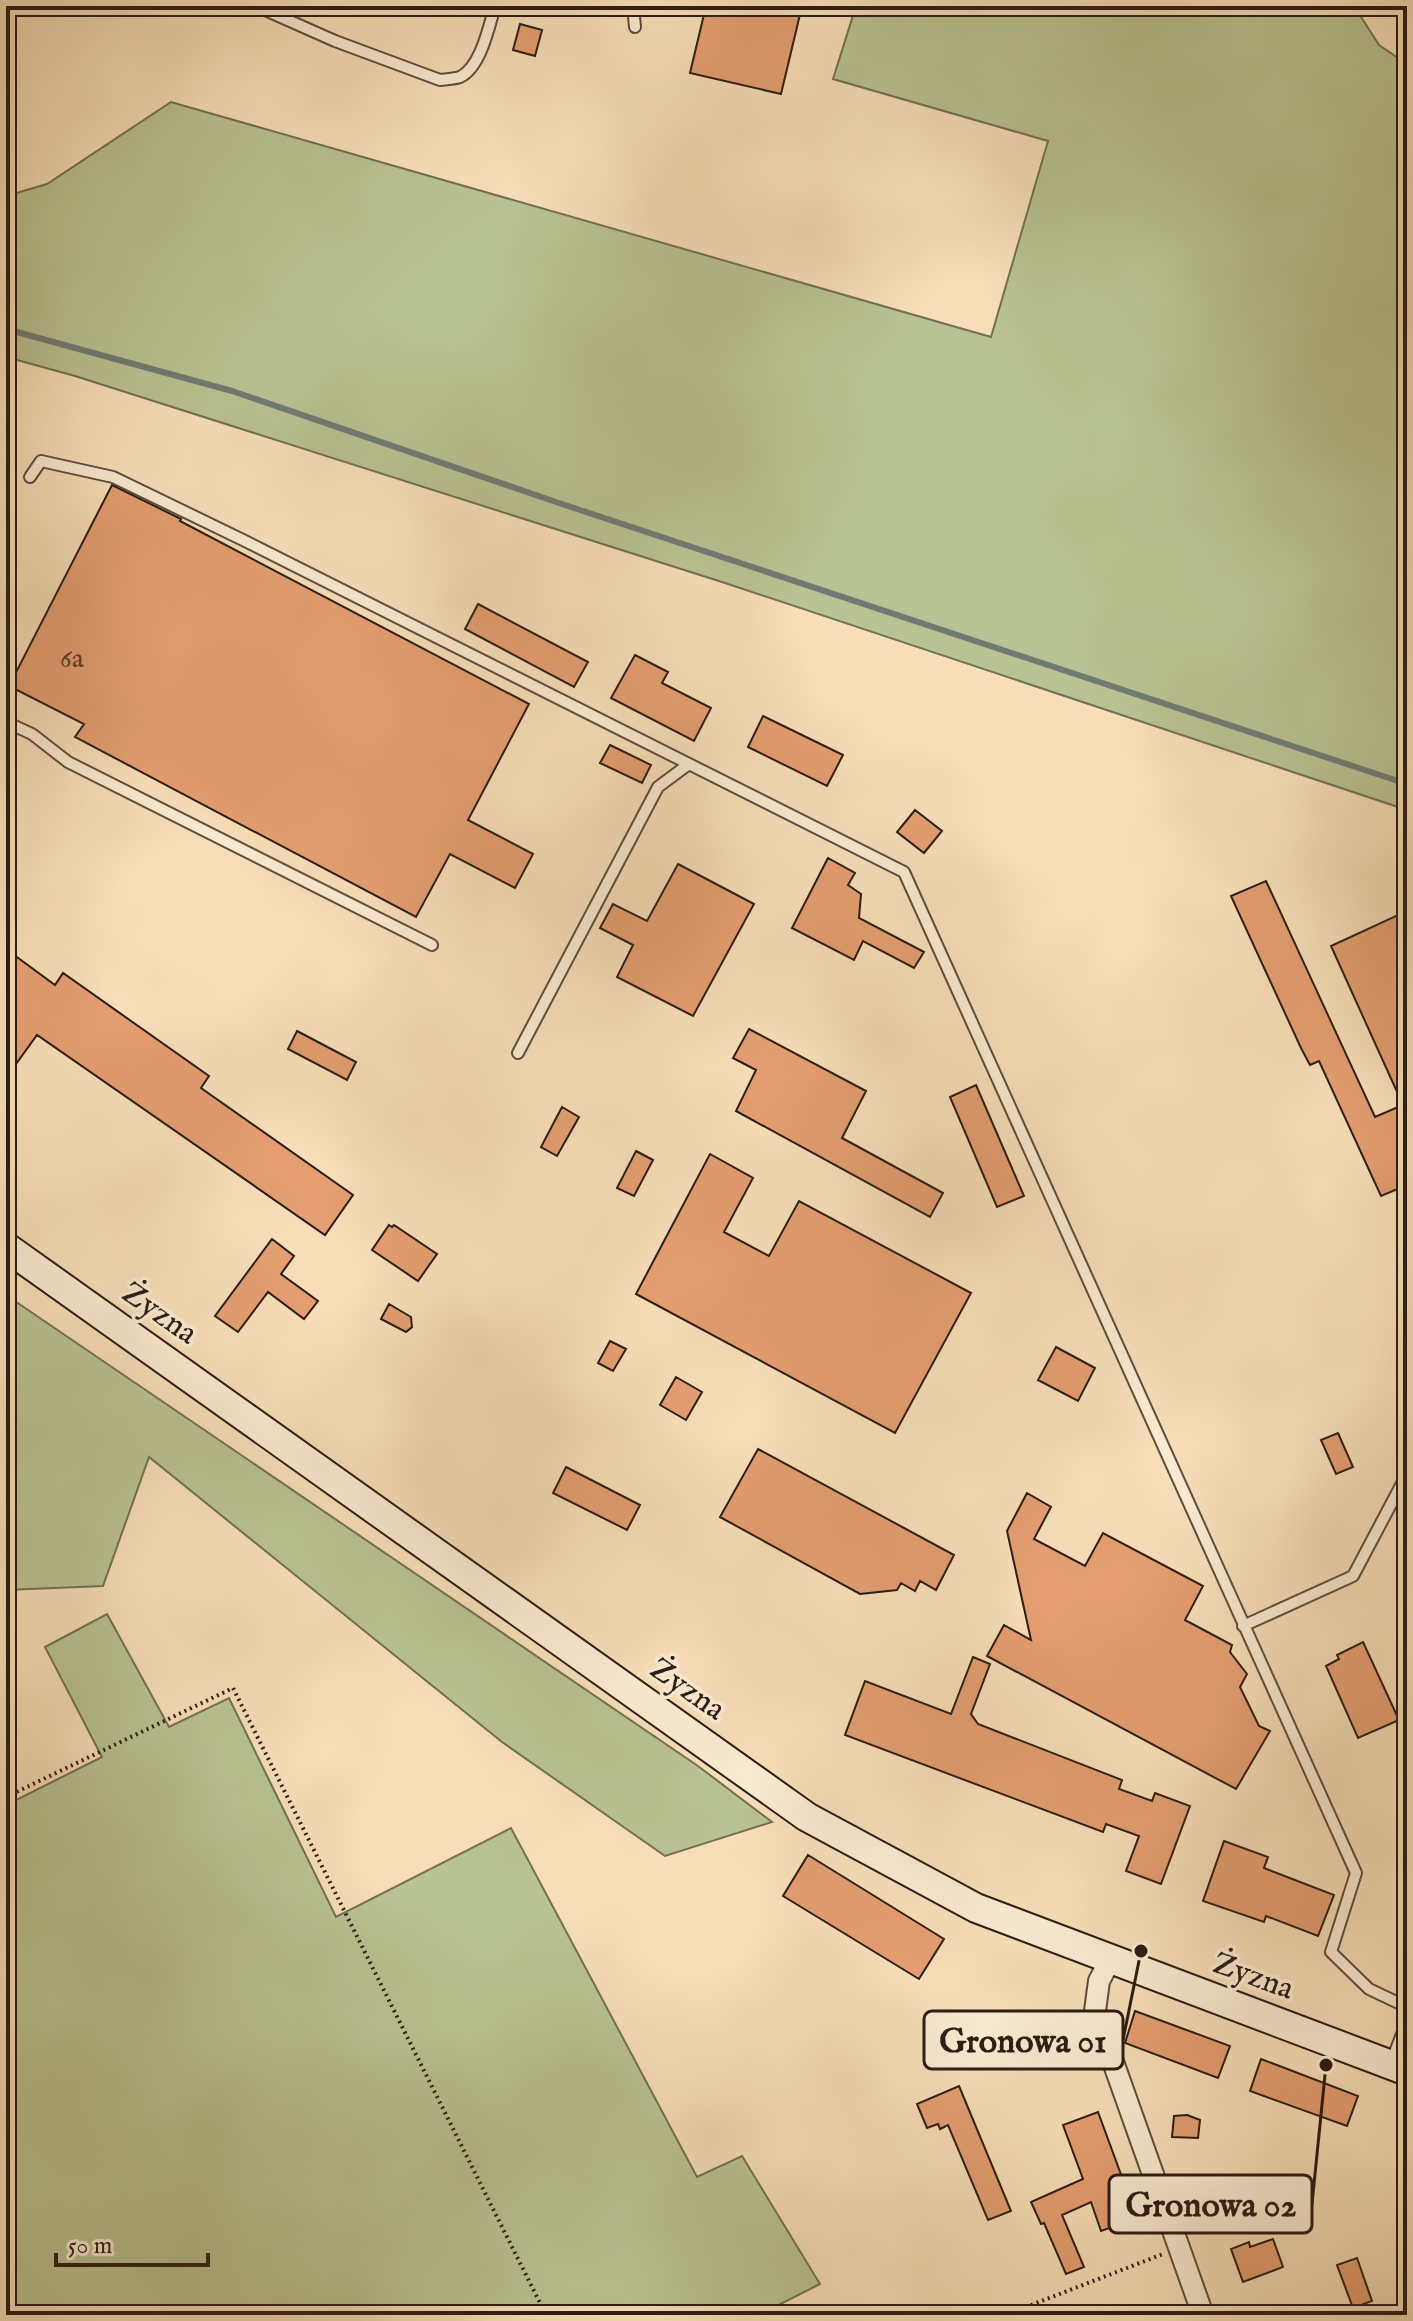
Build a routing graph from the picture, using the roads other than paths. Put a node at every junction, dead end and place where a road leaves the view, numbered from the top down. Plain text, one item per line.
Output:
1 (256, 6) edge
2 (495, 6) edge
3 (633, 6) edge
4 (635, 27) dead end
5 (30, 477) dead end
6 (6, 722) edge
7 (689, 764) junction
8 (432, 945) dead end
9 (518, 1053) dead end
10 (6, 1247) edge
11 (1407, 1474) edge
12 (1243, 1626) junction
13 (1110, 1960) junction
14 (1407, 2007) edge
15 (1407, 2035) edge
16 (1401, 2069) edge
17 (1203, 2315) edge

1 - 2 lane
3 - 4 lane
5 - 7 lane
6 - 8 lane
7 - 9 lane
7 - 12 lane
10 - 13 street, Żyzna
11 - 12 lane
12 - 14 lane
13 - 16 street, Żyzna
13 - 17 street
15 - 16 street, Żyzna

